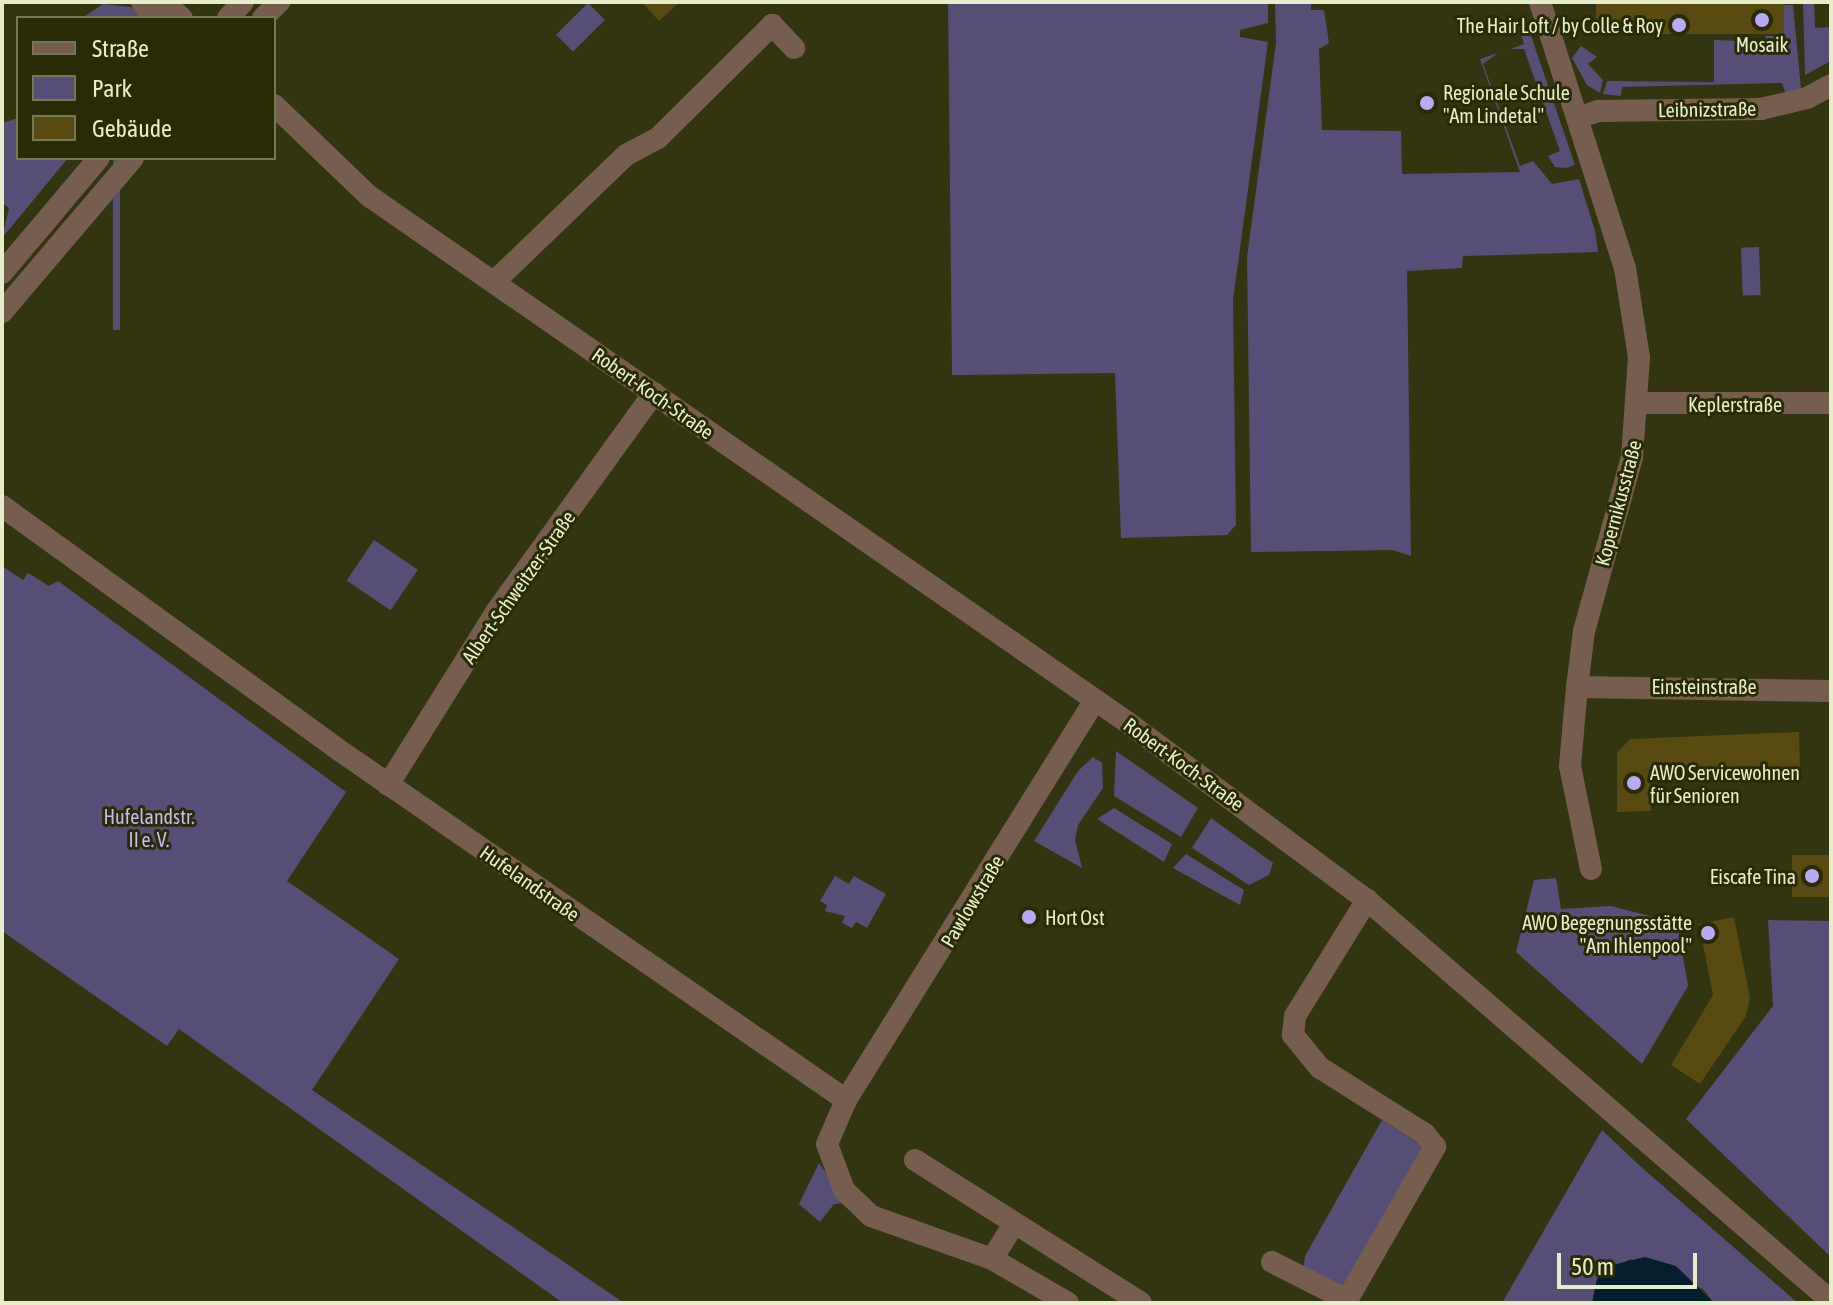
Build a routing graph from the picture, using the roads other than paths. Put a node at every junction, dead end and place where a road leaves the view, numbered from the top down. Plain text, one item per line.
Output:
1 (164, 2) edge
2 (1540, 2) edge
3 (180, 16) edge
4 (794, 48) dead end
5 (1831, 85) edge
6 (276, 107) edge
7 (1580, 117) junction
8 (276, 125) edge
9 (324, 158) junction
10 (97, 160) edge
11 (131, 160) edge
12 (2, 273) edge
13 (494, 282) junction
14 (2, 312) edge
15 (654, 393) junction
16 (1639, 403) junction
17 (1831, 403) edge
18 (2, 506) edge
19 (1577, 687) junction
20 (1831, 691) edge
21 (1095, 700) junction
22 (388, 785) junction
23 (1591, 869) dead end
24 (1367, 900) junction
25 (846, 1100) junction
26 (915, 1160) dead end
27 (1013, 1225) junction
28 (992, 1259) junction
29 (1272, 1262) dead end
30 (1831, 1301) edge
31 (1068, 1303) edge
32 (1141, 1303) edge

1 - 3 street
2 - 7 street, Kopernikusstraße
4 - 13 street
5 - 7 street, Leibnizstraße
6 - 9 street, Robert-Koch-Straße
7 - 16 street, Kopernikusstraße
8 - 9 street, Robert-Koch-Straße
9 - 13 street, Robert-Koch-Straße
10 - 12 street
11 - 14 street
13 - 15 street, Robert-Koch-Straße
15 - 21 street, Robert-Koch-Straße
15 - 22 street, Albert-Schweitzer-Straße
16 - 17 street, Keplerstraße
16 - 19 street, Kopernikusstraße
18 - 22 street, Hufelandstraße
19 - 20 street, Einsteinstraße
19 - 23 street, Kopernikusstraße
21 - 24 street, Robert-Koch-Straße
21 - 25 street, Pawlowstraße
22 - 25 street, Hufelandstraße
24 - 29 street
24 - 30 street, Robert-Koch-Straße
25 - 28 street
26 - 27 street
27 - 28 street
27 - 32 street
28 - 31 street

